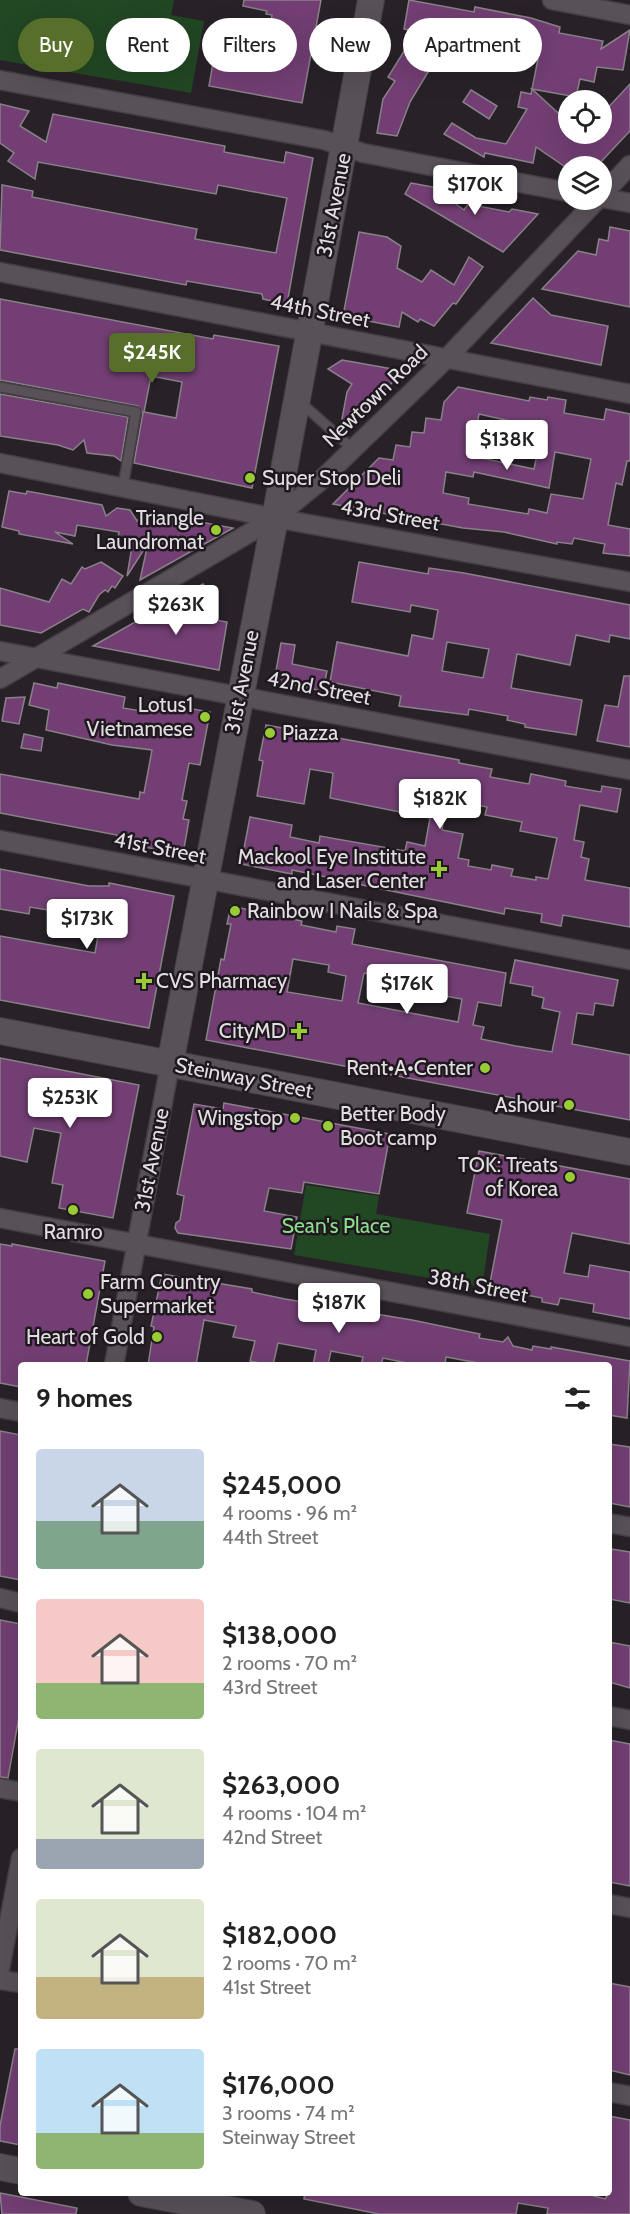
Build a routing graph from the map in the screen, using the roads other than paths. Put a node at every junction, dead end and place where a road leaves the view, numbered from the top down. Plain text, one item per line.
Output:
1 (371, 0) edge
2 (552, 0) edge
3 (630, 15) edge
4 (0, 80) edge
5 (345, 147) junction
6 (630, 165) edge
7 (612, 186) edge
8 (558, 190) edge
9 (612, 199) edge
10 (630, 203) edge
11 (588, 210) edge
12 (0, 272) edge
13 (310, 331) junction
14 (446, 360) junction
15 (0, 387) edge
16 (630, 394) edge
17 (297, 399) junction
18 (353, 449) junction
19 (0, 463) edge
20 (123, 486) junction
21 (275, 518) junction
22 (630, 582) edge
23 (0, 651) edge
24 (38, 658) junction
25 (0, 680) edge
26 (240, 696) junction
27 (630, 770) edge
28 (0, 840) edge
29 (205, 879) junction
30 (630, 960) edge
31 (0, 1031) edge
32 (170, 1064) junction
33 (630, 1152) edge
34 (0, 1218) edge
35 (136, 1244) junction
36 (630, 1337) edge
37 (115, 1362) edge
38 (0, 1408) edge
39 (18, 1411) edge
40 (612, 1524) edge
41 (630, 1527) edge
42 (0, 1599) edge
43 (18, 1602) edge
44 (612, 1717) edge
45 (630, 1720) edge
46 (0, 1788) edge
47 (18, 1791) edge
48 (18, 1874) edge
49 (612, 1905) edge
50 (630, 1908) edge
51 (0, 1969) edge
52 (0, 1980) edge
53 (18, 1983) edge
54 (612, 2093) edge
55 (630, 2096) edge
56 (0, 2167) edge
57 (18, 2170) edge
58 (157, 2196) edge
59 (252, 2214) edge

1 - 5 street, 31st Avenue
2 - 3 street
4 - 5 street
5 - 8 street
5 - 13 street, 31st Avenue
6 - 7 street
9 - 10 street
11 - 14 street, Newtown Road
12 - 13 street, 44th Street
13 - 14 street, 44th Street
13 - 17 street, 31st Avenue
14 - 16 street, 44th Street
14 - 18 street, Newtown Road
15 - 20 lane
17 - 18 lane
17 - 21 street, 31st Avenue
18 - 21 street, Newtown Road
19 - 20 street, 43rd Street
20 - 21 street, 43rd Street
21 - 22 street, 43rd Street
21 - 24 street, Newtown Road
21 - 26 street, 31st Avenue
23 - 24 street, 42nd Street
24 - 25 street, Newtown Road
24 - 26 street, 42nd Street
26 - 27 street, 42nd Street
26 - 29 street, 31st Avenue
28 - 29 street, 41st Street
29 - 30 street, 41st Street
29 - 32 street, 31st Avenue
31 - 32 street, Steinway Street
32 - 33 street, Steinway Street
32 - 35 street, 31st Avenue
34 - 35 street, 38th Street
35 - 36 street, 38th Street
35 - 37 street, 31st Avenue
38 - 39 street
40 - 41 street
42 - 43 street
44 - 45 street
46 - 47 street
48 - 51 street
49 - 50 street
52 - 53 street
54 - 55 street
56 - 57 street
58 - 59 street

